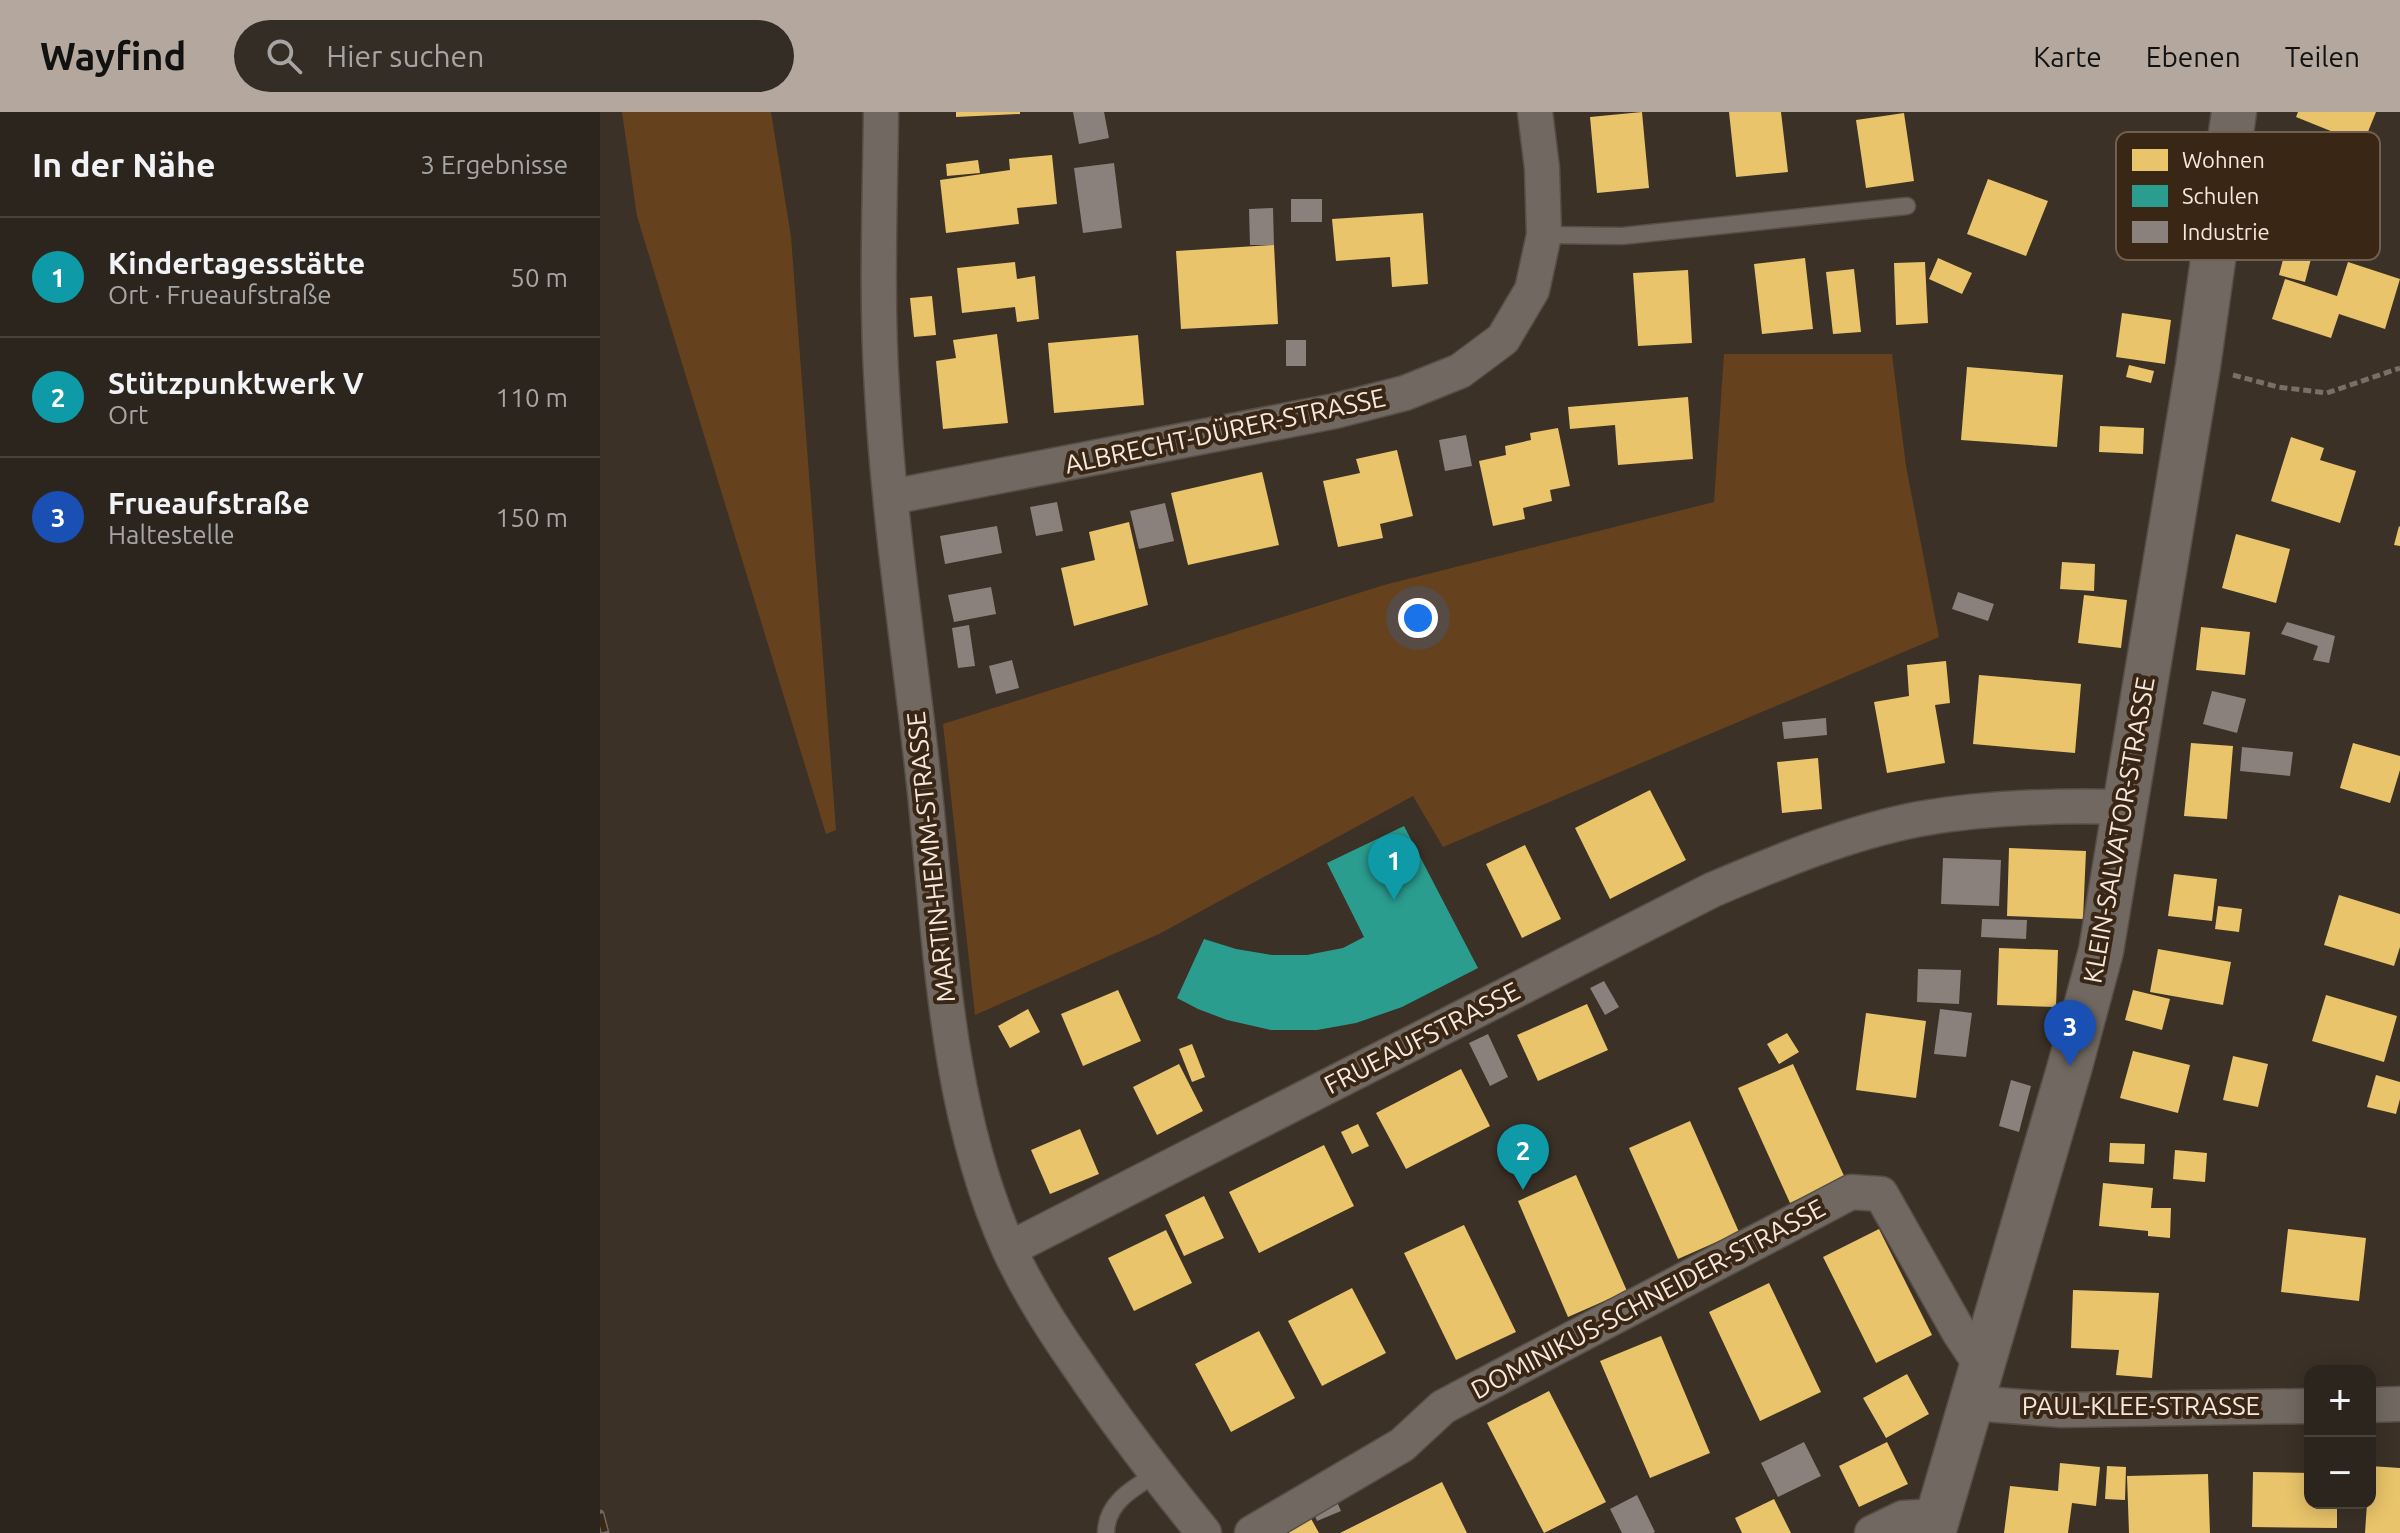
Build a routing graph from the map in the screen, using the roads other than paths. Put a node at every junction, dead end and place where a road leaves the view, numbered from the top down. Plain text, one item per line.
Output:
1 (881, 112) edge
2 (1535, 112) edge
3 (2234, 112) edge
4 (2231, 132) edge
5 (1907, 206) dead end
6 (1544, 235) junction
7 (2213, 260) edge
8 (891, 497) junction
9 (2126, 807) junction
10 (1009, 1249) junction
11 (1977, 1386) junction
12 (2400, 1404) edge
13 (2376, 1405) edge
14 (2304, 1406) edge
15 (1156, 1474) junction
16 (1935, 1524) edge
17 (1106, 1533) edge
18 (1204, 1533) edge
19 (1252, 1533) edge
20 (1872, 1533) edge

1 - 8 street, MARTIN-HEMM-STRASSE
2 - 6 street, ALBRECHT-DÜRER-STRASSE
3 - 4 street, KLEIN-SALVATOR-STRASSE
5 - 6 lane
6 - 8 street, ALBRECHT-DÜRER-STRASSE
7 - 9 street, KLEIN-SALVATOR-STRASSE
8 - 10 street, MARTIN-HEMM-STRASSE
9 - 10 street, FRUEAUFSTRASSE
9 - 11 street, KLEIN-SALVATOR-STRASSE
10 - 15 street, MARTIN-HEMM-STRASSE
11 - 14 street, PAUL-KLEE-STRASSE
11 - 16 street, KLEIN-SALVATOR-STRASSE
11 - 19 street, DOMINIKUS-SCHNEIDER-STRASSE
12 - 13 street
15 - 17 lane
15 - 18 street, MARTIN-HEMM-STRASSE
16 - 20 street

